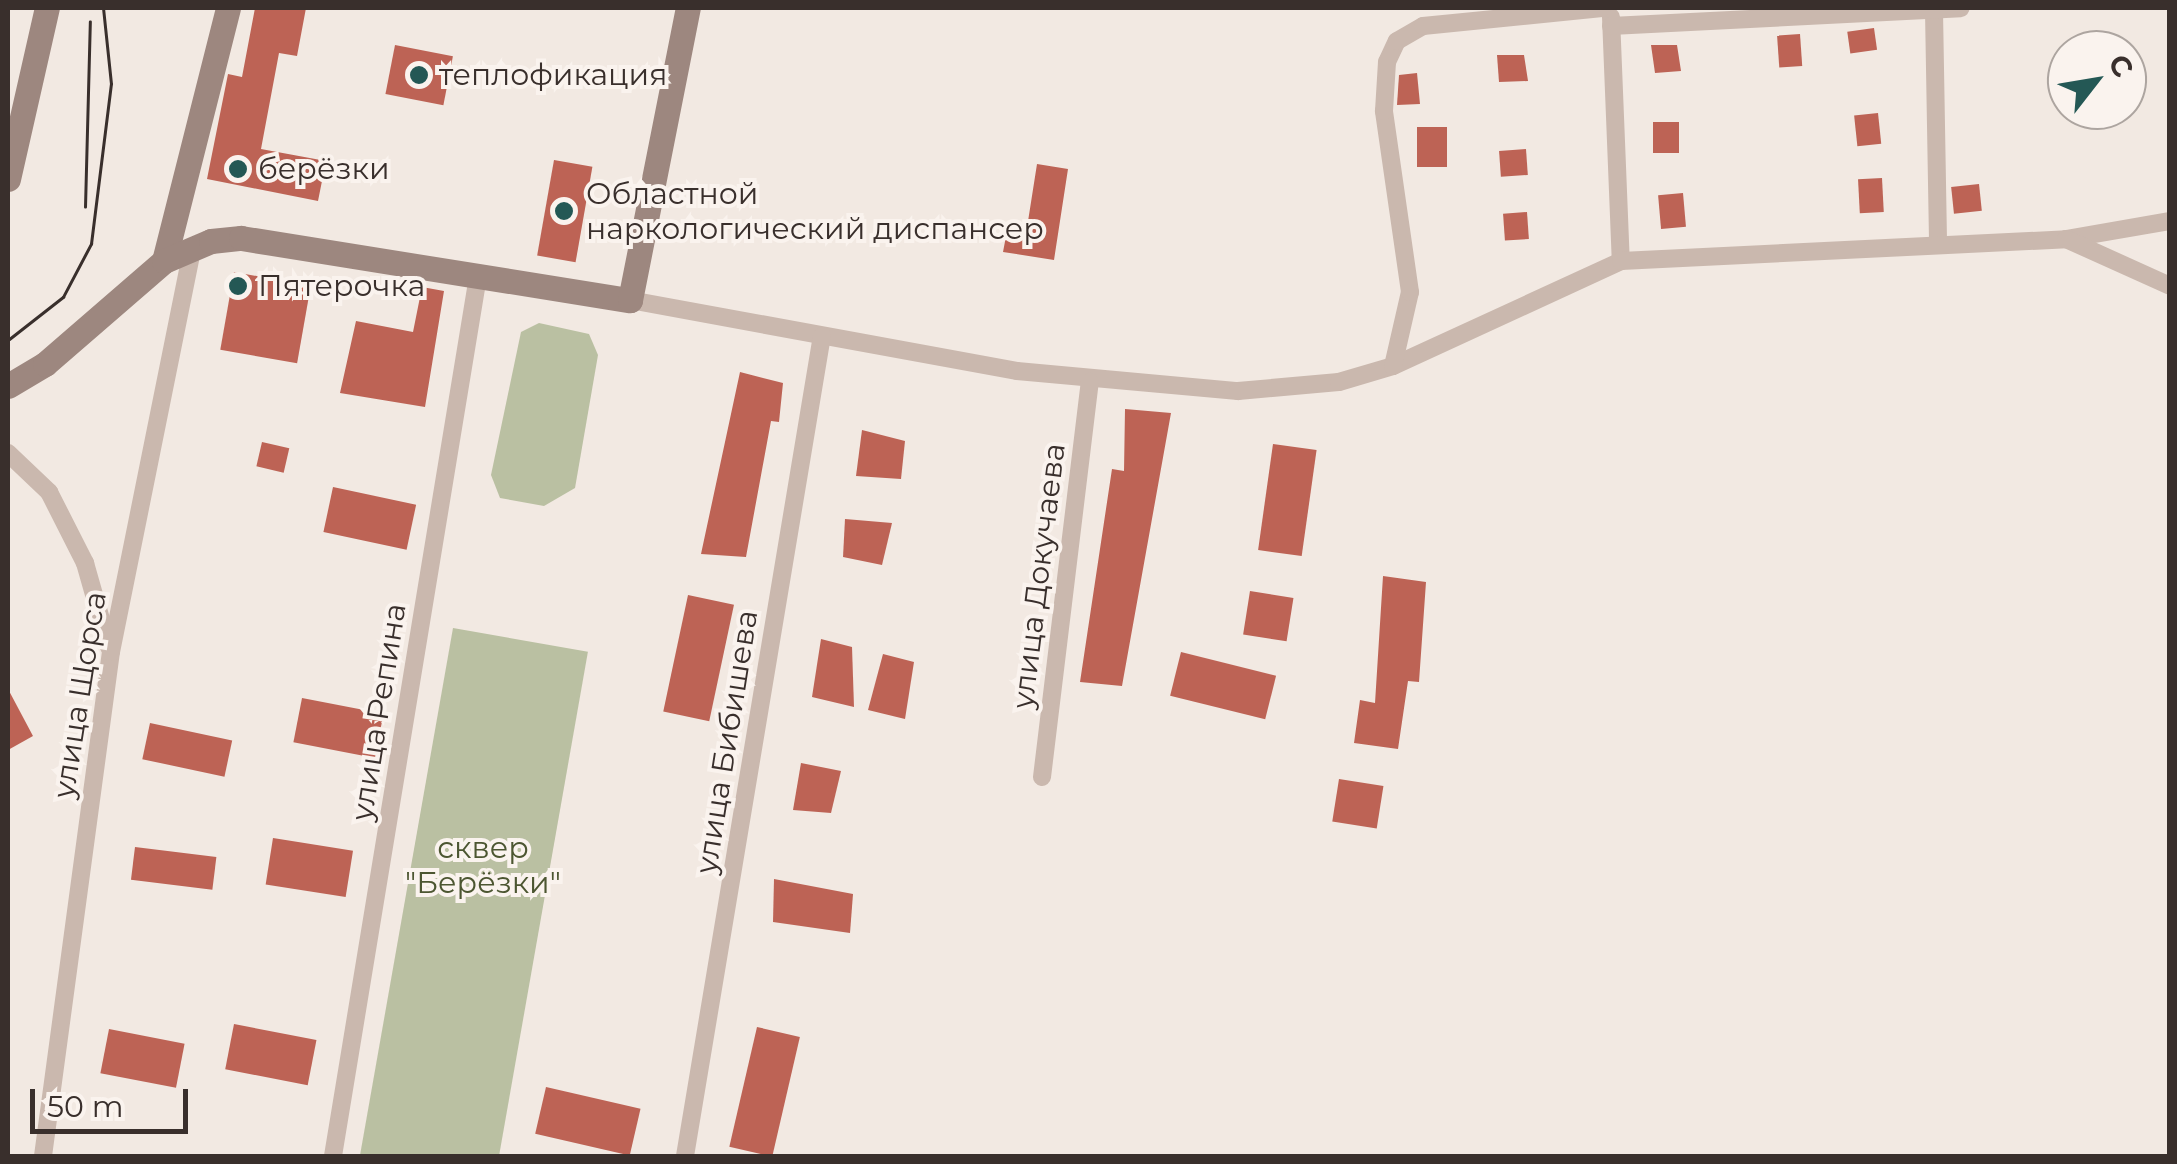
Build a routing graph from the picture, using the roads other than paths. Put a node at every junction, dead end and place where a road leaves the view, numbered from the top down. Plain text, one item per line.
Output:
1 (48, 8) edge
2 (228, 8) edge
3 (688, 8) edge
4 (1602, 8) edge
5 (1961, 8) edge
6 (1934, 11) junction
7 (1611, 17) edge
8 (12, 140) edge
9 (8, 179) edge
10 (2170, 221) edge
11 (2066, 238) junction
12 (1938, 245) junction
13 (193, 246) junction
14 (164, 261) junction
15 (1621, 262) junction
16 (478, 276) junction
17 (2170, 286) edge
18 (630, 300) junction
19 (822, 336) junction
20 (1393, 366) junction
21 (1090, 382) junction
22 (8, 386) edge
23 (8, 454) edge
24 (111, 652) junction
25 (1042, 776) dead end
26 (43, 1156) edge
27 (333, 1156) edge
28 (685, 1156) edge

1 - 8 street
2 - 14 street
3 - 18 street
4 - 20 street
5 - 6 street
6 - 7 street
6 - 12 street
7 - 15 street
8 - 9 street
10 - 11 street
11 - 12 street
11 - 17 street
12 - 15 street
13 - 14 street
13 - 16 street
13 - 24 street, улица Щорса
14 - 22 street
15 - 20 street
16 - 18 street
16 - 27 street, улица Репина
18 - 19 street
19 - 21 street
19 - 28 street, улица Бибишева
20 - 21 street
21 - 25 street, улица Докучаева
23 - 24 street
24 - 26 street, улица Щорса

